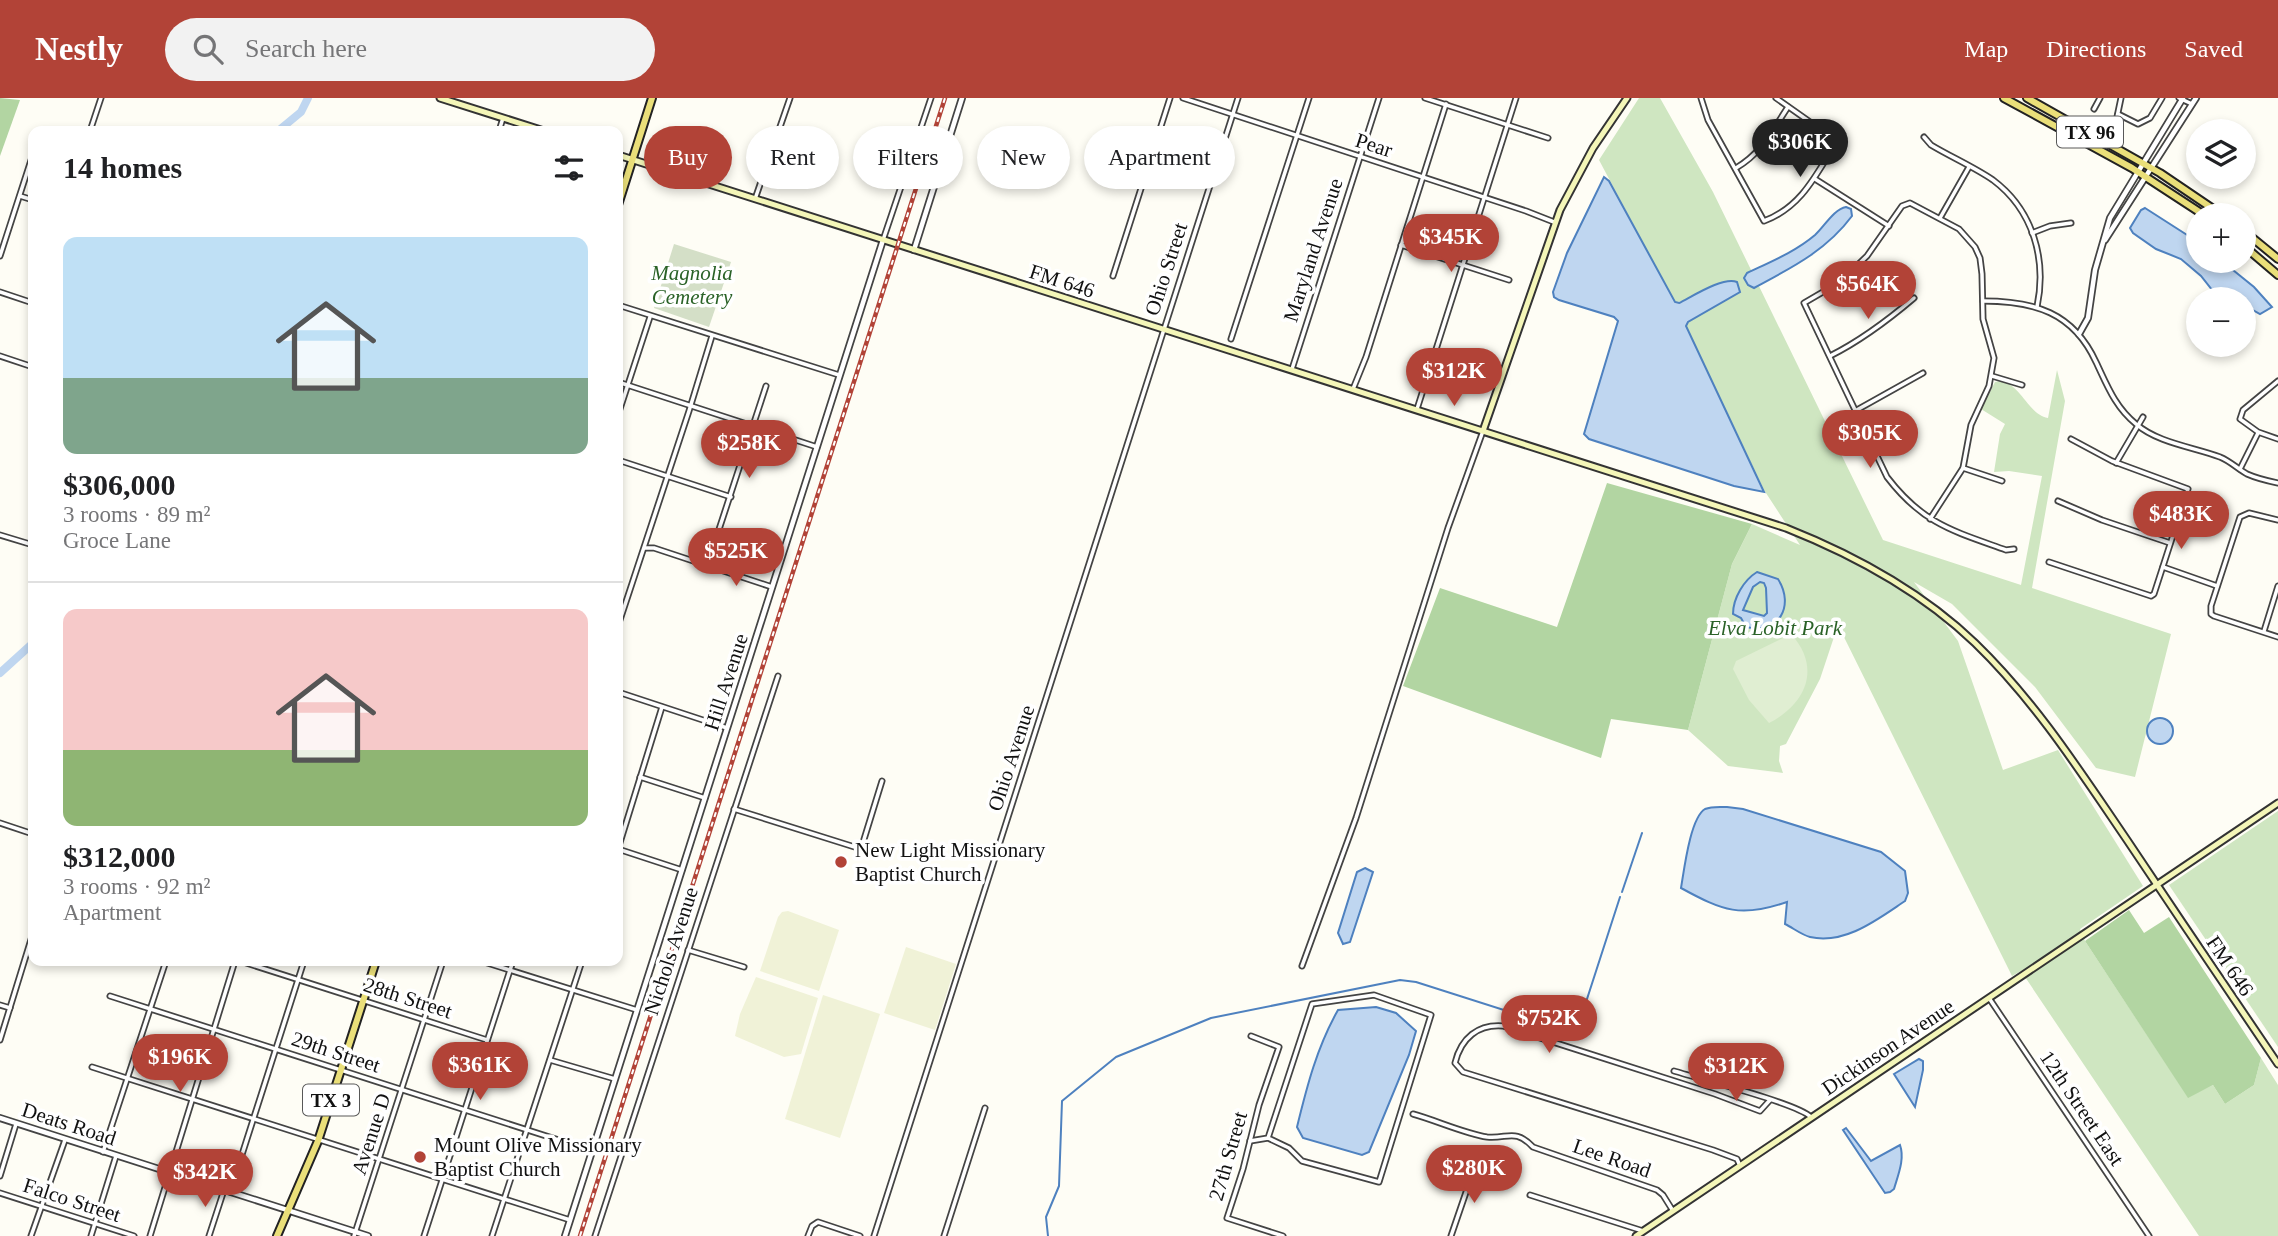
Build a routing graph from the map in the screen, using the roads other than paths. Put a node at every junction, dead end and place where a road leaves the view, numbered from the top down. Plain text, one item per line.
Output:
1 (101, 98) edge
2 (440, 98) edge
3 (652, 98) edge
4 (790, 98) edge
5 (931, 98) edge
6 (962, 98) edge
7 (1170, 98) edge
8 (1183, 98) edge
9 (1238, 98) edge
10 (1309, 98) edge
11 (1379, 98) edge
12 (1425, 98) edge
13 (1516, 98) edge
14 (1627, 98) edge
15 (1701, 98) edge
16 (1776, 98) edge
17 (2004, 98) edge
18 (2027, 98) edge
19 (2100, 98) edge
20 (2121, 98) edge
21 (2162, 98) edge
22 (2196, 98) edge
23 (2182, 99) edge
24 (1446, 104) junction
25 (2192, 104) junction
26 (1788, 107) junction
27 (2094, 109) dead end
28 (1233, 114) junction
29 (2118, 114) junction
30 (503, 118) junction
31 (1508, 124) junction
32 (92, 126) edge
33 (501, 126) edge
34 (528, 126) edge
35 (1161, 126) edge
36 (1229, 126) edge
37 (1296, 136) junction
38 (1548, 138) dead end
39 (1924, 138) dead end
40 (2109, 143) junction
41 (1359, 156) junction
42 (623, 157) edge
43 (632, 160) junction
44 (2143, 162) junction
45 (1736, 167) junction
46 (1969, 167) junction
47 (2152, 168) junction
48 (28, 170) edge
49 (2138, 172) junction
50 (1423, 177) junction
51 (2147, 177) junction
52 (1815, 179) junction
53 (623, 189) edge
54 (1140, 189) edge
55 (1208, 189) edge
56 (20, 196) junction
57 (1485, 197) junction
58 (28, 198) edge
59 (755, 199) junction
60 (2186, 203) edge
61 (2204, 203) edge
62 (1940, 218) junction
63 (1555, 222) junction
64 (2071, 223) dead end
65 (1889, 226) junction
66 (2032, 233) junction
67 (883, 240) junction
68 (2256, 241) edge
69 (2, 244) edge
70 (2102, 244) junction
71 (1401, 245) junction
72 (915, 250) junction
73 (0, 256) edge
74 (2256, 256) edge
75 (2278, 260) edge
76 (1464, 265) junction
77 (2278, 275) edge
78 (1113, 276) dead end
79 (1509, 280) dead end
80 (0, 292) edge
81 (1914, 298) dead end
82 (28, 301) edge
83 (1983, 301) junction
84 (623, 307) edge
85 (2038, 307) junction
86 (650, 317) junction
87 (1163, 329) junction
88 (2079, 334) junction
89 (712, 336) junction
90 (1231, 339) dead end
91 (0, 356) edge
92 (776, 356) junction
93 (1830, 356) junction
94 (774, 363) dead end
95 (28, 365) edge
96 (1291, 371) junction
97 (1923, 373) dead end
98 (841, 376) junction
99 (1992, 376) junction
100 (2278, 381) edge
101 (623, 384) edge
102 (627, 385) junction
103 (2022, 385) dead end
104 (766, 386) dead end
105 (1353, 390) junction
106 (623, 398) edge
107 (691, 406) junction
108 (1417, 410) junction
109 (1855, 411) junction
110 (2143, 417) dead end
111 (2137, 425) junction
112 (754, 426) junction
113 (1483, 431) junction
114 (2258, 432) junction
115 (2071, 439) dead end
116 (2278, 439) edge
117 (817, 447) junction
118 (623, 462) edge
119 (2116, 463) junction
120 (1963, 468) junction
121 (2241, 469) junction
122 (668, 476) junction
123 (2002, 481) dead end
124 (2278, 483) edge
125 (731, 497) junction
126 (2058, 501) dead end
127 (1930, 519) junction
128 (2278, 520) edge
129 (0, 535) edge
130 (2171, 542) junction
131 (28, 543) edge
132 (645, 548) junction
133 (2014, 549) dead end
134 (2049, 562) dead end
135 (707, 566) junction
136 (2163, 567) junction
137 (2217, 586) junction
138 (2278, 586) edge
139 (772, 587) junction
140 (623, 606) edge
141 (2264, 632) junction
142 (2278, 637) edge
143 (778, 676) dead end
144 (623, 694) edge
145 (662, 707) junction
146 (727, 728) junction
147 (640, 777) junction
148 (882, 780) dead end
149 (705, 798) junction
150 (2278, 803) edge
151 (734, 808) junction
152 (0, 823) edge
153 (28, 832) edge
154 (623, 833) edge
155 (623, 851) edge
156 (683, 870) junction
157 (2157, 885) junction
158 (28, 949) edge
159 (688, 950) junction
160 (164, 966) edge
161 (235, 966) edge
162 (254, 966) edge
163 (302, 966) edge
164 (374, 966) edge
165 (441, 966) edge
166 (497, 966) edge
167 (511, 966) edge
168 (580, 966) edge
169 (1301, 966) dead end
170 (744, 967) dead end
171 (510, 970) junction
172 (298, 979) junction
173 (573, 990) junction
174 (110, 996) dead end
175 (1989, 998) junction
176 (363, 1000) junction
177 (0, 1005) edge
178 (10, 1008) junction
179 (150, 1009) junction
180 (637, 1010) junction
181 (424, 1020) junction
182 (212, 1029) junction
183 (1251, 1036) dead end
184 (0, 1040) edge
185 (487, 1040) junction
186 (275, 1049) junction
187 (550, 1060) junction
188 (2278, 1064) edge
189 (92, 1067) dead end
190 (341, 1070) junction
191 (1674, 1071) dead end
192 (127, 1079) junction
193 (615, 1079) junction
194 (402, 1090) junction
195 (191, 1100) junction
196 (1770, 1100) junction
197 (985, 1108) dead end
198 (464, 1110) junction
199 (1413, 1114) dead end
200 (0, 1118) edge
201 (1811, 1118) junction
202 (252, 1120) junction
203 (16, 1124) junction
204 (527, 1130) junction
205 (1268, 1139) junction
206 (65, 1140) junction
207 (318, 1141) junction
208 (1250, 1141) junction
209 (593, 1151) junction
210 (103, 1152) junction
211 (116, 1156) junction
212 (379, 1160) junction
213 (1475, 1166) dead end
214 (1740, 1166) junction
215 (170, 1171) junction
216 (0, 1176) edge
217 (442, 1180) junction
218 (224, 1189) junction
219 (230, 1192) junction
220 (0, 1193) edge
221 (1531, 1195) dead end
222 (504, 1200) junction
223 (42, 1206) junction
224 (289, 1210) junction
225 (1673, 1211) junction
226 (570, 1220) junction
227 (95, 1223) junction
228 (1643, 1231) junction
229 (355, 1234) edge
230 (31, 1236) edge
231 (91, 1236) edge
232 (134, 1236) edge
233 (150, 1236) edge
234 (209, 1236) edge
235 (276, 1236) edge
236 (368, 1236) edge
237 (424, 1236) edge
238 (492, 1236) edge
239 (565, 1236) edge
240 (594, 1236) edge
241 (808, 1236) edge
242 (859, 1236) edge
243 (874, 1236) edge
244 (944, 1236) edge
245 (1283, 1236) edge
246 (1451, 1236) edge
247 (1636, 1236) edge
248 (2149, 1236) edge

1 - 32 street
2 - 30 main road
3 - 43 main road
4 - 59 street
5 - 67 street, Hill Avenue
6 - 72 street
7 - 35 street
8 - 28 street, Pear
9 - 28 street, Ohio Street
10 - 37 street
11 - 41 street, Maryland Avenue
12 - 24 street
13 - 31 street
14 - 63 main road
15 - 45 street
16 - 26 street
17 - 49 main road, TX 96
18 - 40 main road, TX 96
19 - 27 street
20 - 29 street
21 - 29 street
22 - 25 street
23 - 25 street
23 - 44 street
24 - 31 street
24 - 50 street
25 - 47 street
26 - 45 street
26 - 52 street
28 - 36 street, Ohio Street
28 - 37 street, Pear
29 - 40 street
30 - 33 street
30 - 34 main road
31 - 38 street
31 - 57 street
37 - 41 street, Pear
37 - 90 street
39 - 46 street
40 - 44 main road, TX 96
41 - 50 street, Pear
41 - 96 street, Maryland Avenue
42 - 43 main road, FM 646
43 - 53 main road
43 - 59 main road, FM 646 / FM 646
44 - 47 main road, TX 96
44 - 49 street
45 - 52 street
46 - 62 street
46 - 66 street
47 - 51 street
47 - 61 main road, TX 96
48 - 56 street
49 - 51 main road, TX 96
49 - 70 street
50 - 57 street, Pear
50 - 71 street
51 - 60 main road, TX 96
51 - 70 street
52 - 65 street
54 - 78 street
55 - 87 street, Ohio Street
56 - 58 street
56 - 69 street
57 - 63 street, Pear
57 - 76 street
59 - 67 main road, FM 646 / FM 646
62 - 65 street
62 - 83 street
63 - 113 main road
64 - 66 street
65 - 93 street
66 - 85 street
67 - 72 main road, FM 646 / FM 646
67 - 98 street, Hill Avenue
68 - 75 main road
69 - 73 street
70 - 88 street
71 - 76 street
71 - 105 street
72 - 87 main road, FM 646 / FM 646
74 - 77 main road
76 - 79 street
76 - 108 street
80 - 82 street
81 - 93 street
83 - 85 street
83 - 99 street
84 - 86 street
85 - 88 street
86 - 89 street
86 - 102 street
87 - 96 main road, FM 646 / FM 646
87 - 243 street, Ohio Avenue
88 - 111 street
89 - 92 street
89 - 107 street
91 - 95 street
92 - 94 street
92 - 98 street
93 - 109 street
96 - 105 main road, FM 646 / FM 646
97 - 109 street
98 - 117 street, Hill Avenue
99 - 103 street
99 - 120 street
100 - 114 street
101 - 102 street
102 - 106 street
102 - 107 street
104 - 112 street
105 - 108 main road, FM 646 / FM 646
107 - 112 street
107 - 122 street
108 - 113 main road, FM 646 / FM 646
109 - 127 street
110 - 111 street
111 - 119 street
111 - 121 street
112 - 117 street
112 - 125 street
113 - 157 main road, FM 646
113 - 169 street
114 - 116 street
114 - 121 street
115 - 119 street
117 - 139 street, Hill Avenue
118 - 122 street
119 - 130 street
120 - 123 street
120 - 127 street
121 - 124 street
122 - 125 street
122 - 132 street
125 - 135 street
126 - 130 street
127 - 133 street
128 - 137 street
129 - 131 street
130 - 136 street
132 - 135 street
132 - 140 street
134 - 136 street
135 - 139 street
136 - 137 street
137 - 141 street
138 - 141 street
139 - 146 street, Hill Avenue
141 - 142 street
143 - 151 street, Nichols Avenue
144 - 145 street
145 - 146 street
145 - 147 street
146 - 149 street, Hill Avenue
147 - 149 street
147 - 154 street
148 - 151 street
149 - 156 street, Hill Avenue
150 - 157 main road, Dickinson Avenue
151 - 159 street, Nichols Avenue
152 - 153 street
155 - 156 street
156 - 180 street, Hill Avenue
157 - 175 main road, Dickinson Avenue
157 - 188 main road, FM 646 / FM 646
158 - 178 street
159 - 170 street
159 - 240 street, Nichols Avenue
160 - 179 street
161 - 182 street
162 - 172 street, 28th Street
163 - 172 street
164 - 176 main road, TX 3
165 - 181 street, Avenue D
166 - 171 street
167 - 171 street
168 - 173 street
171 - 173 street
171 - 185 street
172 - 176 street, 28th Street
172 - 186 street
173 - 180 street
173 - 187 street
174 - 179 street, 29th Street
175 - 201 main road, Dickinson Avenue
175 - 248 street, 12th Street East
176 - 181 street, 28th Street
176 - 190 main road, TX 3
177 - 178 street
178 - 184 street
179 - 182 street, 29th Street
179 - 192 street
180 - 193 street, Hill Avenue
181 - 185 street, 28th Street
181 - 194 street, Avenue D
182 - 186 street, 29th Street
182 - 195 street
183 - 208 street, 27th Street
185 - 198 street
186 - 190 street, 29th Street
186 - 202 street
187 - 193 street
187 - 204 street
189 - 192 street
190 - 194 street, 29th Street
190 - 207 main road, TX 3
191 - 196 street
192 - 195 street
192 - 210 street
193 - 209 street, Hill Avenue
194 - 198 street, 29th Street
194 - 212 street, Avenue D
195 - 202 street
195 - 215 street
196 - 201 street
196 - 214 street
197 - 244 street
198 - 204 street, 29th Street
198 - 217 street
199 - 225 street, Lee Road
200 - 203 street, Deats Road
201 - 214 main road, Dickinson Avenue
202 - 207 street
202 - 219 street
203 - 206 street, Deats Road
203 - 216 street
204 - 209 street, 29th Street
204 - 222 street
205 - 205 street
205 - 208 street
206 - 210 street, Deats Road
206 - 223 street
207 - 212 street
207 - 224 main road, TX 3
208 - 245 street, 27th Street
209 - 226 street, Hill Avenue
210 - 211 street, Deats Road
211 - 215 street, Deats Road
211 - 227 street
212 - 217 street
212 - 229 street, Avenue D
213 - 246 street
214 - 225 main road, Dickinson Avenue
215 - 218 street, Deats Road
215 - 233 street
217 - 222 street
217 - 237 street
218 - 219 street, Deats Road
218 - 234 street
219 - 224 street, Deats Road
220 - 223 street, Falco Street
221 - 228 street
222 - 226 street
222 - 238 street
223 - 227 street, Falco Street
223 - 230 street
224 - 229 street, Deats Road
224 - 235 main road, TX 3
225 - 228 main road, Dickinson Avenue
226 - 239 street, Hill Avenue
227 - 231 street
227 - 232 street, Falco Street
228 - 247 main road, Dickinson Avenue
229 - 236 street, Deats Road
241 - 242 street

